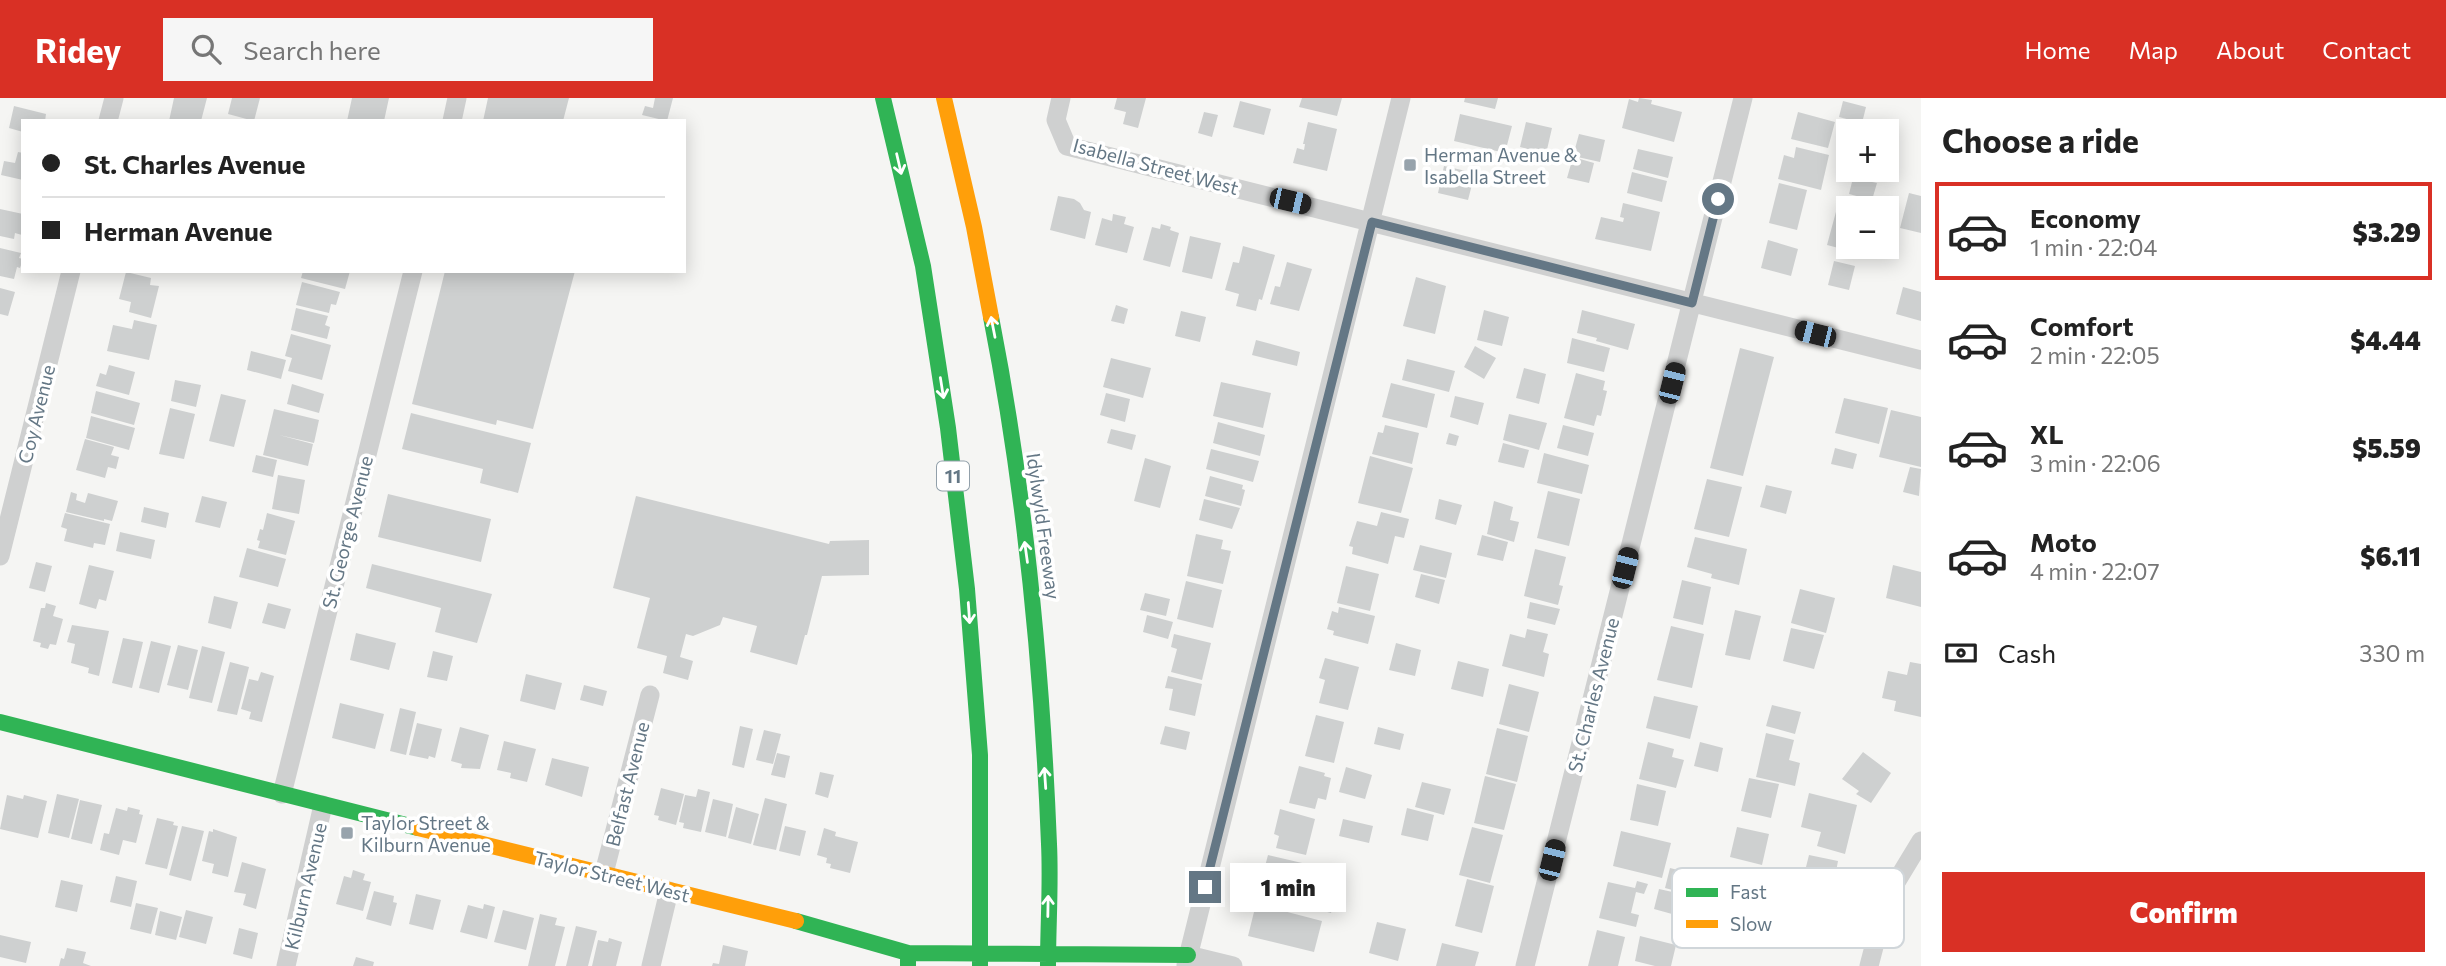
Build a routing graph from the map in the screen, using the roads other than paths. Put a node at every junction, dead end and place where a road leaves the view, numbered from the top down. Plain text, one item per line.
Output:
1 (114, 98) edge
2 (457, 98) edge
3 (883, 98) edge
4 (944, 98) edge
5 (1061, 98) edge
6 (1401, 98) edge
7 (1743, 98) edge
8 (109, 119) edge
9 (452, 119) edge
10 (1372, 222) junction
11 (71, 273) edge
12 (412, 273) edge
13 (1692, 303) junction
14 (1921, 360) edge
15 (0, 556) edge
16 (650, 695) dead end
17 (0, 722) edge
18 (282, 794) junction
19 (323, 805) junction
20 (1921, 841) edge
21 (1904, 868) edge
22 (604, 873) junction
23 (669, 891) junction
24 (1873, 948) edge
25 (908, 960) edge
26 (1187, 960) edge
27 (286, 966) edge
28 (651, 966) edge
29 (980, 966) edge
30 (1048, 966) edge
31 (1233, 966) edge
32 (1525, 966) edge
33 (1869, 966) edge

1 - 8 street
2 - 9 street
3 -> 29 main road, 11
30 -> 4 main road, Idylwyld Freeway
5 - 10 street, Isabella Street West
6 - 10 street
7 - 13 street, St. Charles Avenue
10 - 13 street, Isabella Street West
10 - 26 street
11 - 15 street, Coy Avenue
12 - 18 street, St. George Avenue
13 - 14 street, Isabella Street West
13 - 32 street, St. Charles Avenue
16 - 22 street, Belfast Avenue
17 - 18 main road, Taylor Street West
18 - 19 main road, Taylor Street West
19 - 22 main road, Taylor Street West
19 - 27 street, Kilburn Avenue
20 - 21 street
22 - 23 main road, Taylor Street West
23 - 25 main road, Taylor Street West
23 - 28 street
24 - 33 street
25 - 26 main road, Taylor Street West
26 - 31 street, Taylor Street West

